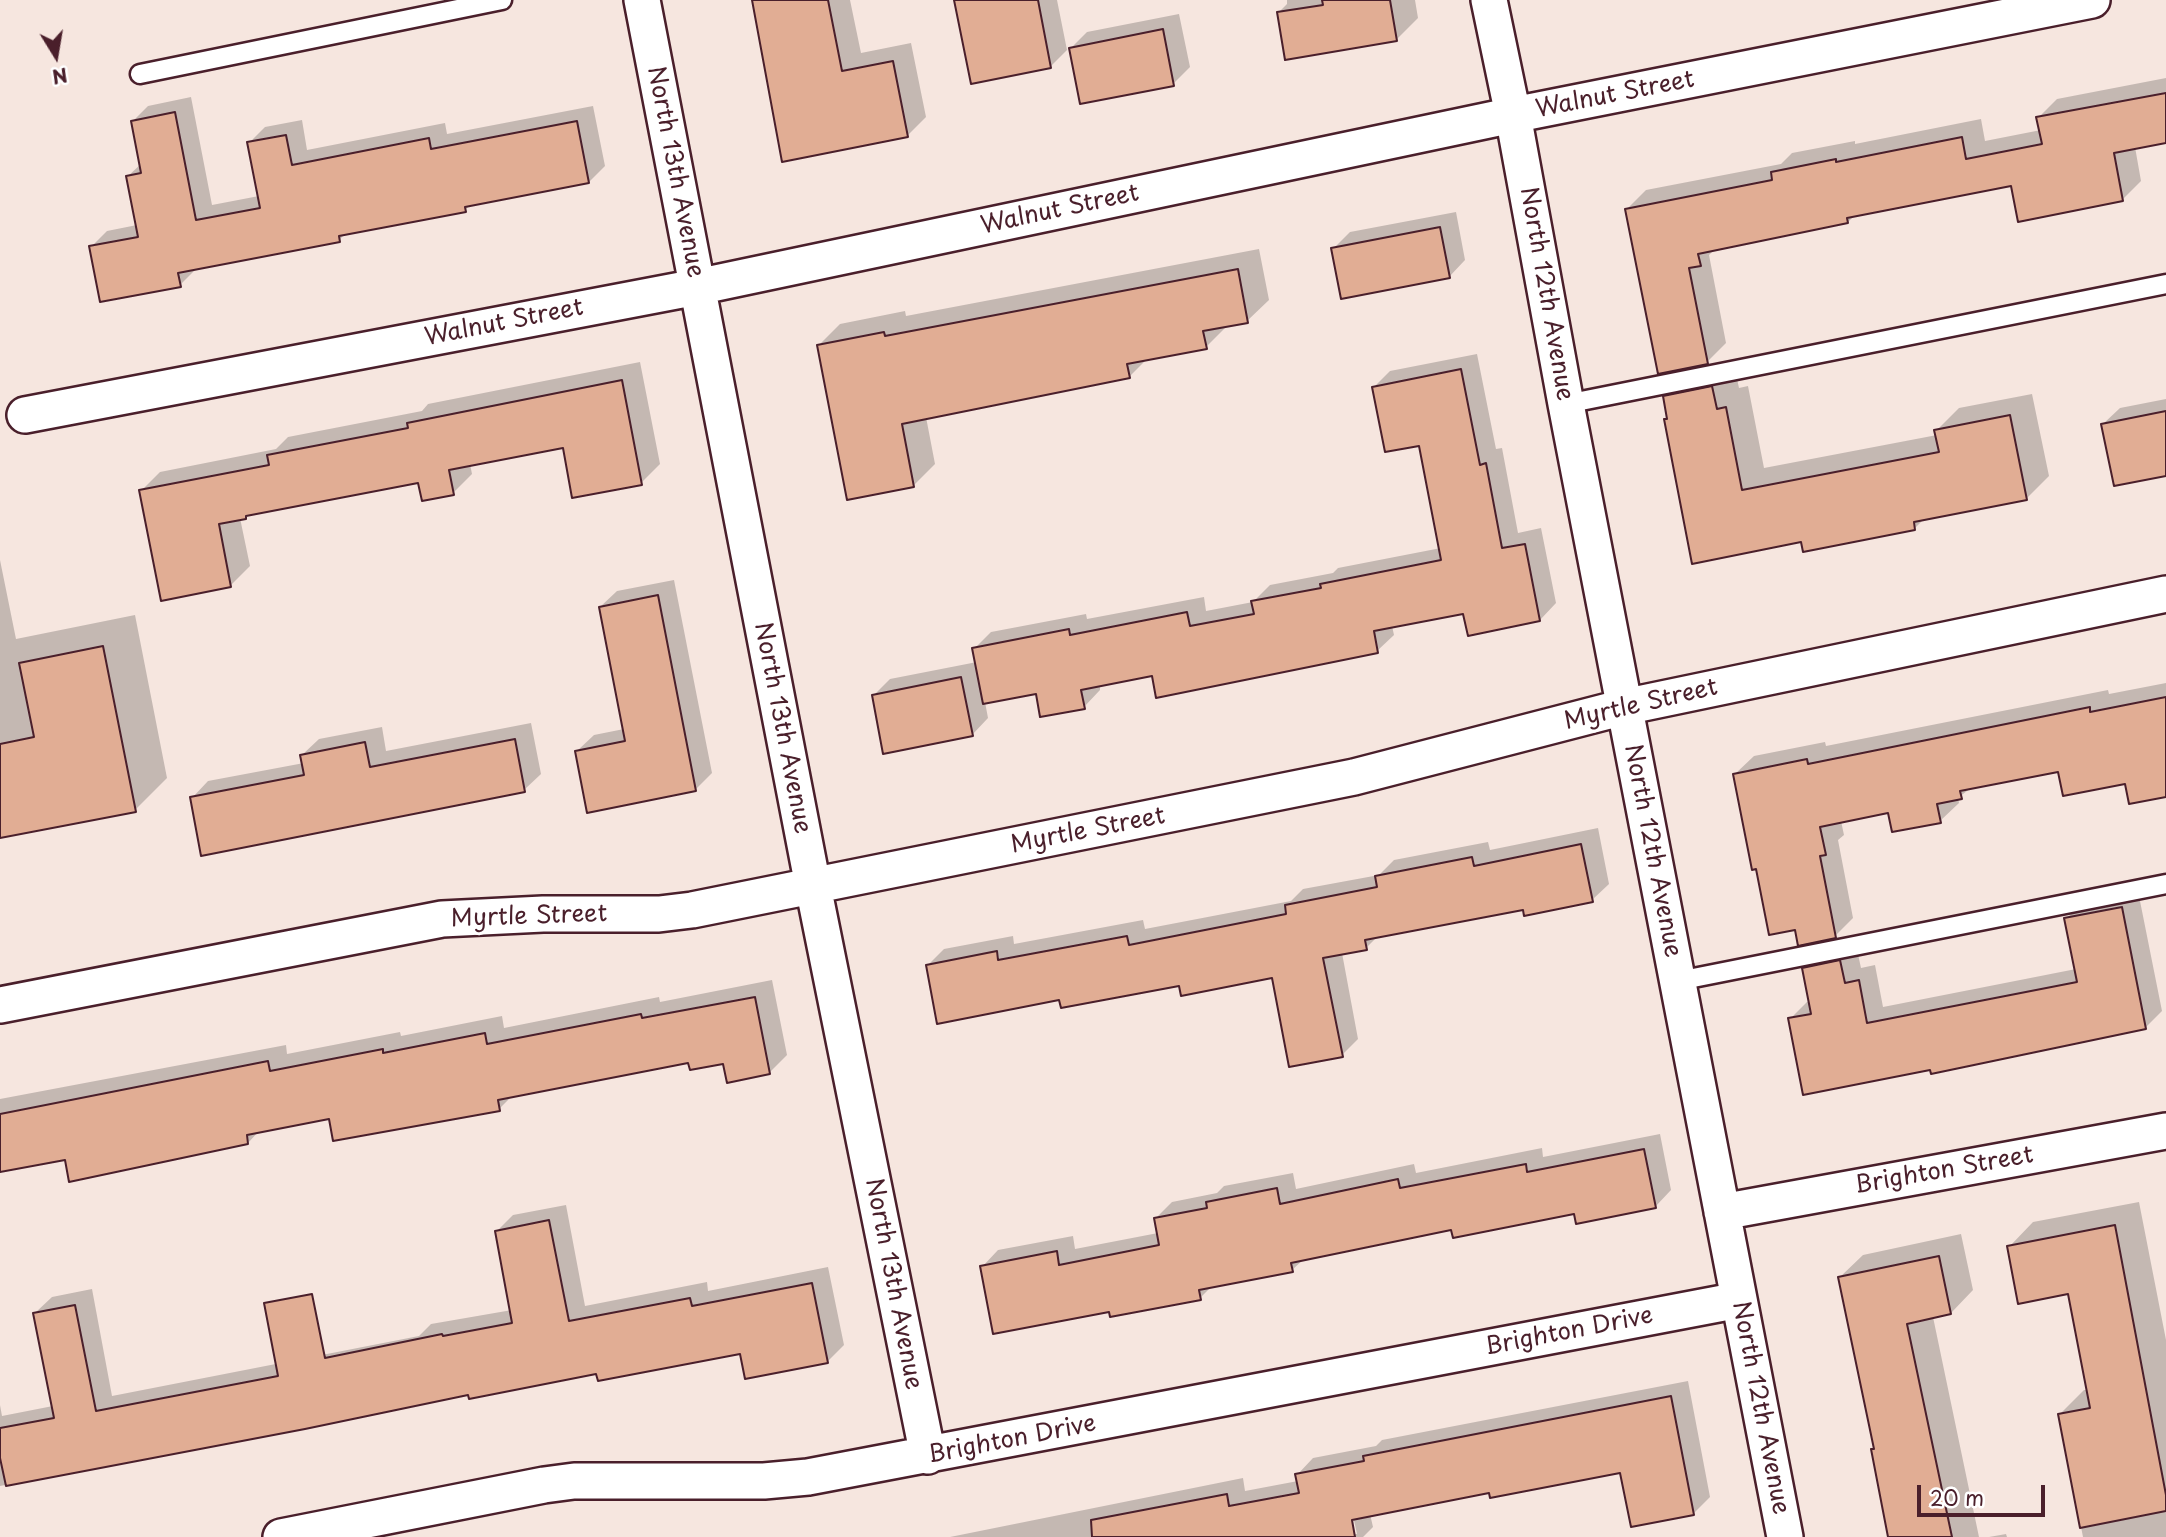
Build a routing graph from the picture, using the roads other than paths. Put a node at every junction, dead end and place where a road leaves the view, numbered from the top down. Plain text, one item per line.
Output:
1 (502, 0) edge
2 (642, 0) edge
3 (1489, 0) edge
4 (2092, 0) edge
5 (140, 74) dead end
6 (1513, 115) junction
7 (2166, 284) edge
8 (697, 286) junction
9 (1566, 404) junction
10 (26, 415) dead end
11 (2166, 594) edge
12 (1624, 707) junction
13 (2166, 884) edge
14 (813, 886) junction
15 (1678, 981) junction
16 (0, 1005) edge
17 (2166, 1131) edge
18 (1722, 1212) junction
19 (1739, 1300) junction
20 (928, 1456) junction
21 (429, 1523) edge
22 (281, 1537) edge
23 (1786, 1537) edge

1 - 5 lane
2 - 8 street, North 13th Avenue
3 - 6 street, North 12th Avenue
4 - 6 street, Walnut Street
6 - 8 street, Walnut Street
6 - 9 street, North 12th Avenue
7 - 9 lane
8 - 10 street, Walnut Street
8 - 14 street, North 13th Avenue
9 - 12 street, North 12th Avenue
11 - 12 street, Myrtle Street
12 - 14 street, Myrtle Street
12 - 15 street, North 12th Avenue
13 - 15 lane
14 - 16 street, Myrtle Street
14 - 20 street, North 13th Avenue
15 - 18 street, North 12th Avenue
17 - 18 street, Brighton Street
18 - 19 street, North 12th Avenue
19 - 20 street, Brighton Drive
19 - 23 street, North 12th Avenue
20 - 21 street, Brighton Drive
21 - 22 street, Brighton Drive

